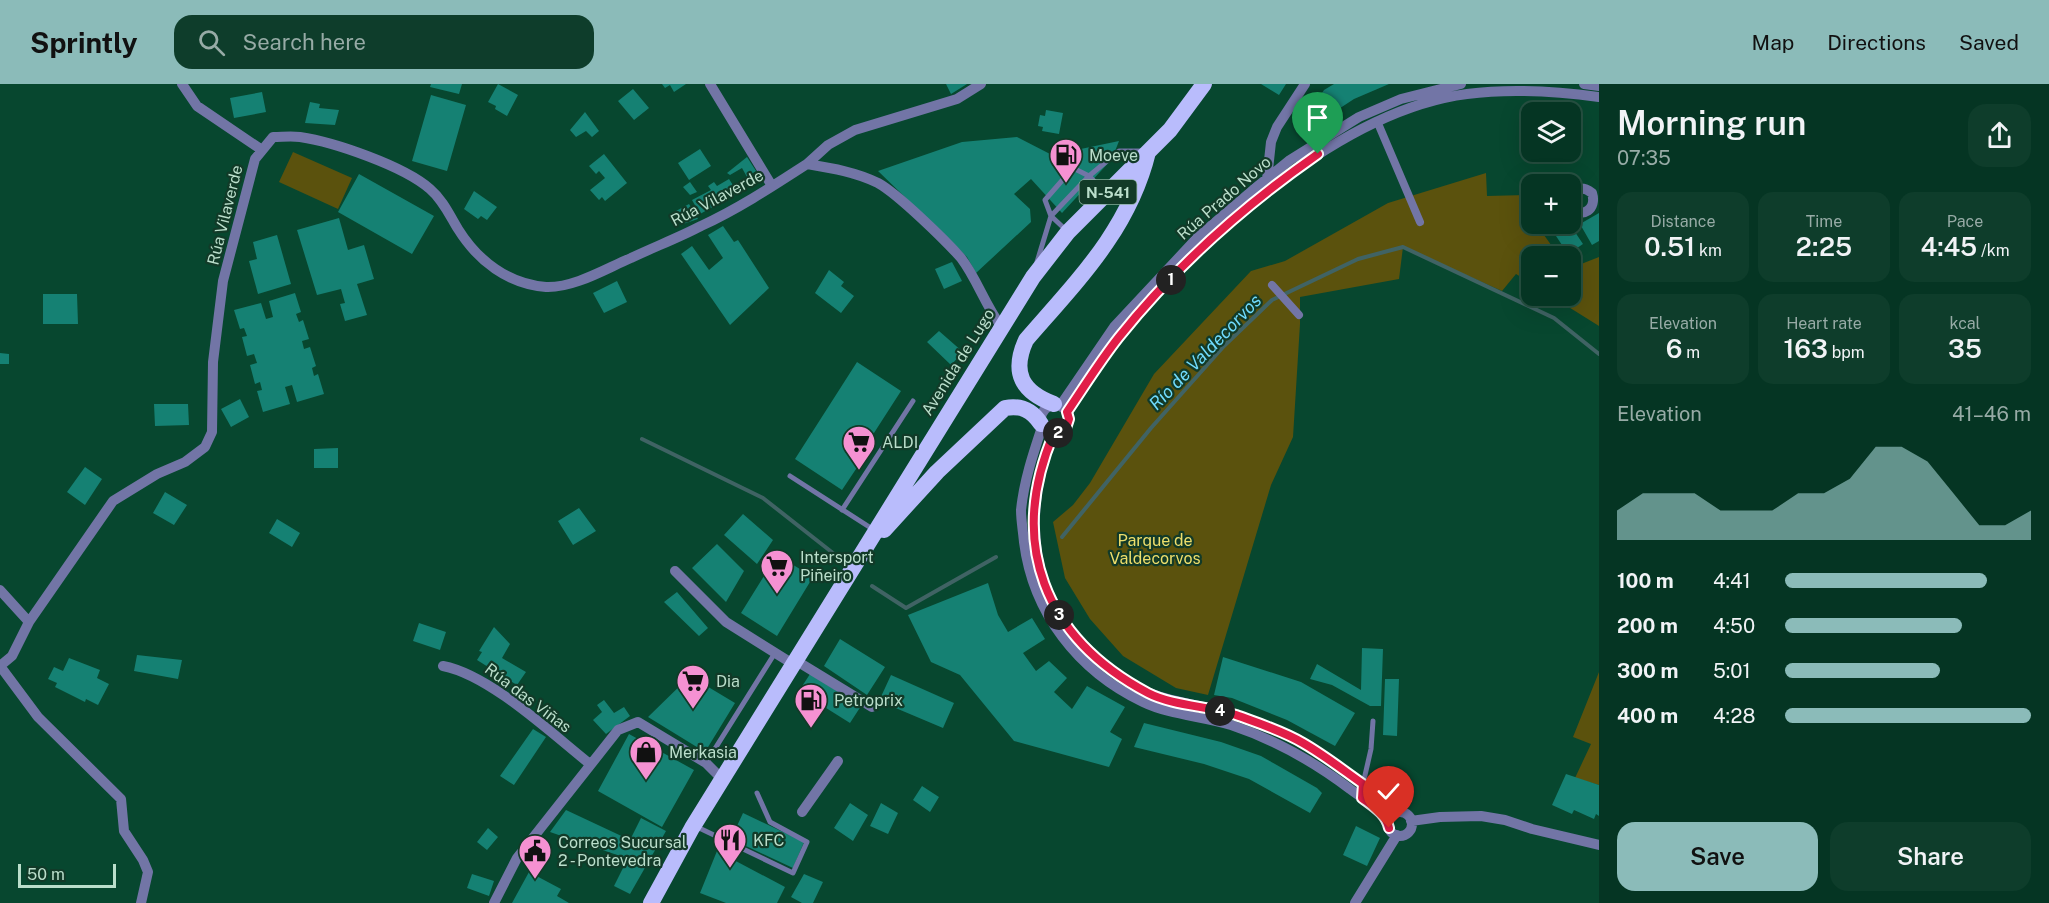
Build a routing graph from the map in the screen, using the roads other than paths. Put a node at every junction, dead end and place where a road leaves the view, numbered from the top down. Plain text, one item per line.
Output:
1 (182, 84) edge
2 (710, 84) edge
3 (981, 84) edge
4 (1204, 84) edge
5 (1305, 84) edge
6 (1461, 84) edge
7 (1584, 84) edge
8 (1599, 86) edge
9 (1599, 97) edge
10 (1377, 121) junction
11 (262, 150) junction
12 (1149, 151) junction
13 (807, 164) junction
14 (1089, 176) junction
15 (1267, 179) junction
16 (772, 186) junction
17 (1581, 188) edge
18 (1107, 193) junction
19 (1597, 200) edge
20 (1581, 213) edge
21 (1051, 216) junction
22 (1420, 222) dead end
23 (1068, 232) junction
24 (1033, 277) junction
25 (1272, 285) dead end
26 (1299, 315) dead end
27 (1001, 326) junction
28 (913, 401) dead end
29 (1060, 407) junction
30 (1046, 428) junction
31 (790, 476) dead end
32 (842, 510) junction
33 (875, 531) junction
34 (859, 557) junction
35 (675, 571) dead end
36 (0, 590) edge
37 (29, 622) junction
38 (775, 653) junction
39 (794, 662) junction
40 (0, 666) edge
41 (443, 666) dead end
42 (872, 707) dead end
43 (1373, 721) dead end
44 (838, 761) dead end
45 (706, 763) junction
46 (590, 764) junction
47 (722, 779) junction
48 (1363, 784) junction
49 (756, 793) dead end
50 (1362, 798) junction
51 (802, 812) dead end
52 (1398, 812) junction
53 (1411, 821) junction
54 (1388, 822) junction
55 (693, 825) junction
56 (1396, 835) junction
57 (1599, 845) edge
58 (141, 903) edge
59 (494, 903) edge
60 (651, 903) edge
61 (1355, 903) edge

1 - 11 street
2 - 16 street
3 - 13 street, Rúa Vilaverde
4 - 12 highway, Avenida de Lugo / N-541
5 - 15 street
6 - 15 street, Rúa Prado Novo
7 - 8 street
9 - 10 street, Rúa Prado Novo
10 - 22 street
10 - 29 street, Rúa Prado Novo
11 - 16 street, Rúa Vilaverde
11 - 37 street, Rúa Vilaverde
12 - 14 lane
12 - 18 highway, Avenida de Lugo / N-541
12 - 29 highway
13 - 16 street, Rúa Vilaverde
13 - 27 street
14 - 18 lane
14 - 21 lane
14 - 21 lane
15 - 29 street, Rúa Prado Novo
17 - 19 street
18 - 23 highway, Avenida de Lugo / N-541
19 - 20 street
21 - 23 lane
21 - 24 lane
23 - 24 highway, Avenida de Lugo / N-541
24 - 27 highway, Avenida de Lugo / N-541
25 - 26 street
27 - 33 highway, Avenida de Lugo / N-541
28 - 32 lane
29 - 30 street
29 - 30 street
30 - 34 highway
30 - 48 street
30 - 50 street
31 - 32 lane
32 - 33 lane
33 - 34 highway, Avenida de Lugo / N-541
34 - 39 highway, Avenida de Lugo / N-541
35 - 38 street
36 - 37 street
37 - 40 street, Rúa Vilaverde
38 - 39 street
38 - 45 lane
39 - 42 street
39 - 47 highway, Avenida de Lugo / N-541
40 - 58 street
41 - 46 street, Rúa das Viñas
43 - 48 lane
44 - 51 street
45 - 46 street
45 - 47 street
46 - 59 street
47 - 55 highway, Avenida de Lugo / N-541
48 - 50 lane
48 - 52 street
49 - 55 lane
50 - 54 street
52 - 53 street
52 - 54 street
53 - 56 street
53 - 57 street
54 - 56 street
55 - 60 highway, Avenida de Lugo / N-541
56 - 61 street

